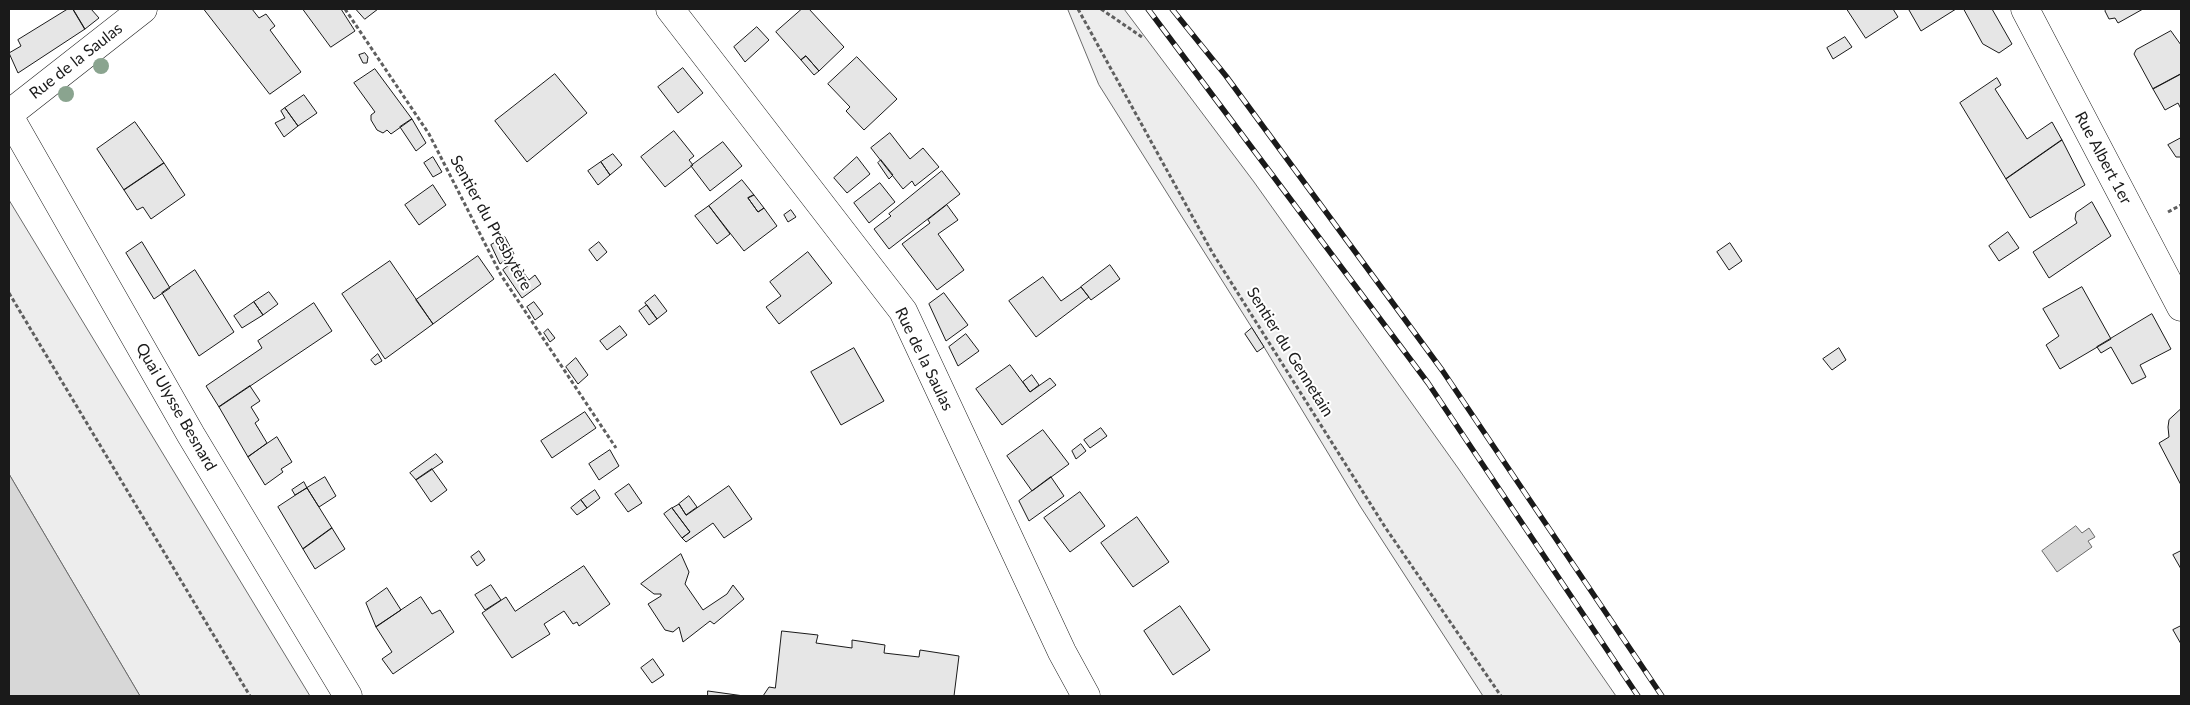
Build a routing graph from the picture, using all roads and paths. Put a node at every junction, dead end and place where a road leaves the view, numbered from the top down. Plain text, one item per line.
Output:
1 (143, 9) edge
2 (346, 9) edge
3 (670, 9) edge
4 (1078, 9) edge
5 (1101, 9) edge
6 (2026, 9) edge
7 (1142, 37) dead end
8 (9, 115) edge
9 (9, 294) edge
10 (2181, 307) edge
11 (616, 448) dead end
12 (250, 696) edge
13 (348, 696) edge
14 (1086, 696) edge
15 (1501, 696) edge

1 - 8 street, Rue de la Saulas
2 - 11 path, Sentier du Presbytère
3 - 14 street, Rue de la Saulas
4 - 15 path, Sentier du Gennetain
5 - 7 path
6 - 10 street, Rue Albert 1er
8 - 13 street, Quai Ulysse Besnard
9 - 12 path

